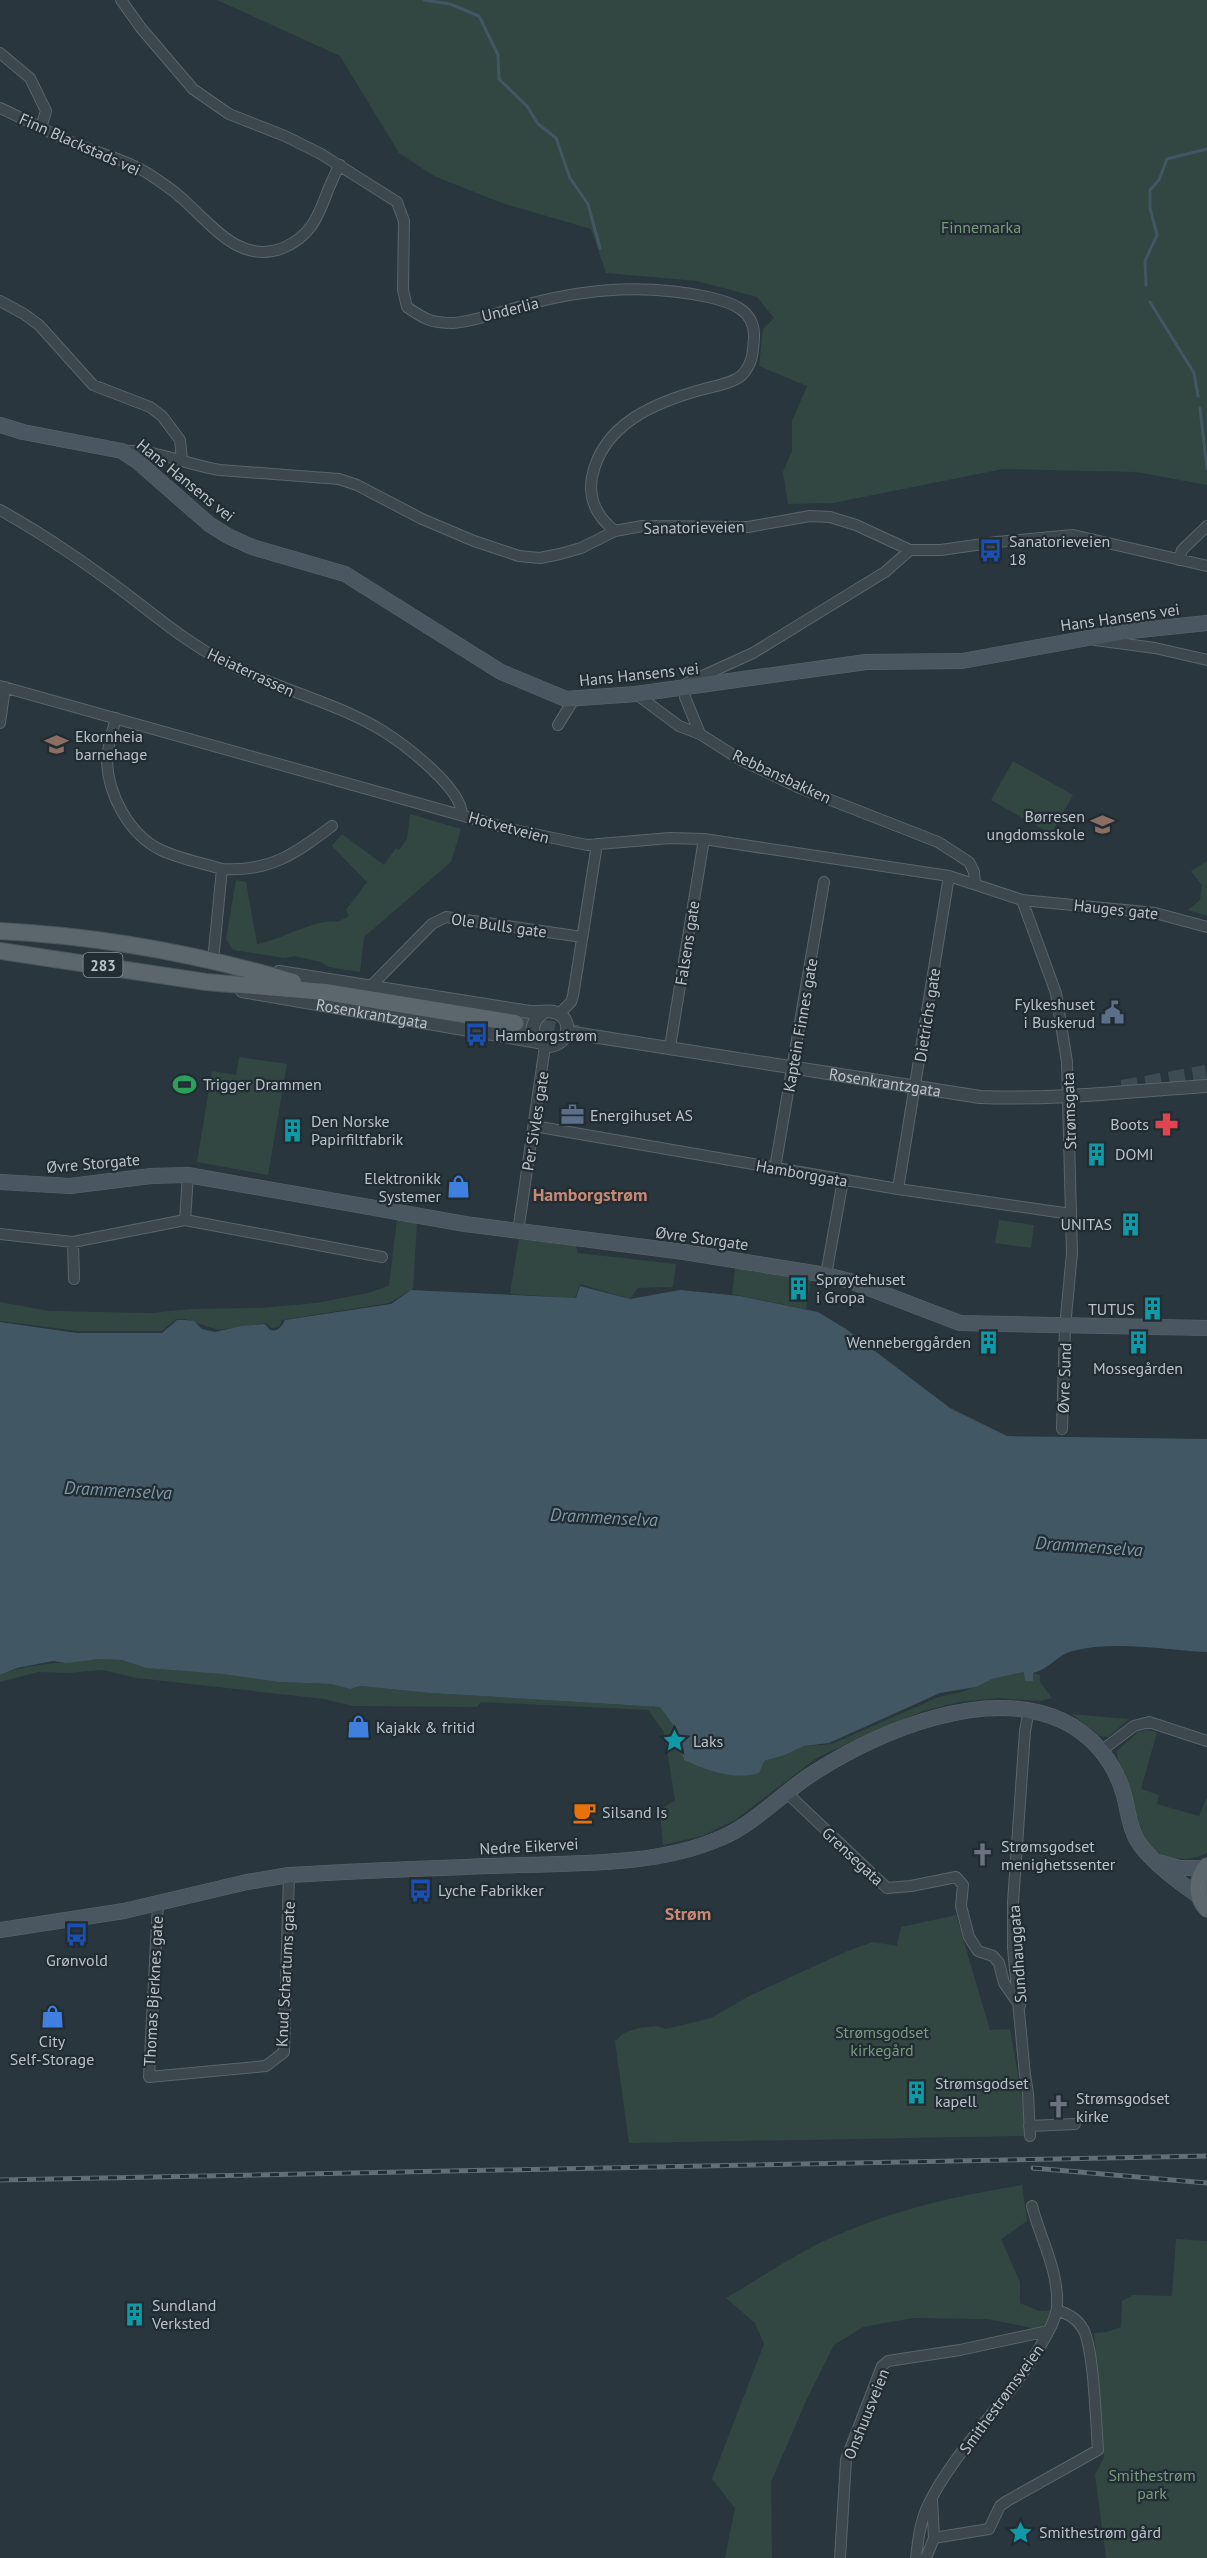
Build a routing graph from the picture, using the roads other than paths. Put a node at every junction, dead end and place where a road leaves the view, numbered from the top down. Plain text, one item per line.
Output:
1 (122, 0) edge
2 (0, 53) edge
3 (0, 108) edge
4 (41, 128) junction
5 (340, 165) junction
6 (0, 302) edge
7 (0, 424) edge
8 (122, 451) junction
9 (182, 460) junction
10 (0, 510) edge
11 (1207, 526) edge
12 (615, 531) junction
13 (910, 550) junction
14 (1179, 560) junction
15 (1207, 566) edge
16 (1207, 623) edge
17 (1083, 639) junction
18 (1207, 660) edge
19 (2, 687) edge
20 (684, 688) junction
21 (636, 694) junction
22 (574, 699) junction
23 (116, 718) junction
24 (0, 723) edge
25 (558, 724) dead end
26 (700, 734) junction
27 (462, 815) junction
28 (332, 826) dead end
29 (704, 839) junction
30 (597, 844) junction
31 (222, 869) junction
32 (949, 876) junction
33 (824, 882) dead end
34 (975, 883) junction
35 (1022, 900) junction
36 (1207, 927) edge
37 (0, 931) edge
38 (582, 937) junction
39 (0, 951) edge
40 (213, 961) junction
41 (242, 967) junction
42 (206, 982) junction
43 (371, 986) junction
44 (325, 992) junction
45 (543, 1013) junction
46 (559, 1014) junction
47 (515, 1023) tunnel mouth
48 (567, 1032) junction
49 (542, 1044) junction
50 (670, 1047) junction
51 (792, 1067) junction
52 (1207, 1086) edge
53 (915, 1088) junction
54 (1068, 1096) junction
55 (534, 1126) junction
56 (774, 1168) junction
57 (188, 1175) junction
58 (843, 1180) junction
59 (0, 1182) edge
60 (898, 1189) junction
61 (1071, 1214) junction
62 (185, 1220) junction
63 (518, 1232) junction
64 (0, 1234) edge
65 (73, 1242) junction
66 (382, 1257) dead end
67 (826, 1275) junction
68 (74, 1279) dead end
69 (1065, 1327) junction
70 (1207, 1328) edge
71 (1062, 1429) dead end
72 (1029, 1710) junction
73 (1207, 1741) edge
74 (1101, 1751) junction
75 (787, 1793) junction
76 (1158, 1862) junction
77 (1206, 1867) edge
78 (289, 1875) junction
79 (1203, 1902) edge
80 (158, 1904) junction
81 (0, 1930) edge
82 (1020, 2007) junction
83 (149, 2077) joint
84 (1075, 2124) dead end
85 (1032, 2206) dead end
86 (1057, 2310) junction
87 (1048, 2331) junction
88 (932, 2498) junction
89 (934, 2538) junction
90 (840, 2558) edge
91 (916, 2558) edge
92 (926, 2558) edge

1 - 5 street, Underlia
2 - 4 street
3 - 4 street, Finn Blackstads vei
4 - 5 street, Finn Blackstads vei
5 - 12 street, Underlia
6 - 9 street
7 - 8 main road, Hans Hansens vei
8 - 9 street, Sanatorieveien
8 - 22 main road, Hans Hansens vei
9 - 12 street, Sanatorieveien
10 - 27 street, Heiaterrassen
11 - 14 street
12 - 13 street, Sanatorieveien
13 - 14 street, Sanatorieveien
13 - 20 street
14 - 15 street, Sanatorieveien
16 - 17 main road, Hans Hansens vei
17 - 18 street
17 - 20 main road, Hans Hansens vei
19 - 23 street, Hotvetveien
19 - 24 street, Hotvetveien
20 - 21 main road, Hans Hansens vei
20 - 26 street
21 - 22 main road, Hans Hansens vei
21 - 26 street, Rebbansbakken
22 - 25 street
23 - 27 street, Hotvetveien
23 - 31 street
26 - 34 street, Rebbansbakken
27 - 30 street, Hotvetveien
28 - 31 street
29 - 30 street, Hotvetveien
29 - 32 street, Hotvetveien
29 - 50 street, Falsens gate
30 - 38 street
31 - 40 street
32 - 34 street, Hotvetveien
32 - 53 street, Dietrichs gate
33 - 51 street, Kaptein Finnes gate
34 - 35 street, Hotvetveien
35 - 36 street, Hauges gate
35 - 54 street, Strømsgata
37 - 40 main road, Rosenkrantzgata / 283
38 - 43 street, Ole Bulls gate
38 - 46 street
39 - 42 main road, Rosenkrantzgata / 283
40 - 41 main road, Rosenkrantzgata / 283
41 - 43 street, Rosenkrantzgata
41 - 44 main road, Rosenkrantzgata / 283
42 - 44 main road, Rosenkrantzgata / 283
42 - 49 street, Rosenkrantzgata
43 - 45 street, Rosenkrantzgata
44 - 47 main road, Rosenkrantzgata / 283
45 - 46 street
45 - 49 street
46 - 48 street
48 - 49 street
48 - 50 street, Rosenkrantzgata
49 - 55 street, Per Sivles gate
50 - 51 street, Rosenkrantzgata
51 - 53 street, Rosenkrantzgata
51 - 56 street, Kaptein Finnes gate
52 - 54 street, Rosenkrantzgata
53 - 54 street, Rosenkrantzgata
53 - 60 street, Dietrichs gate
54 - 61 street, Strømsgata
55 - 56 street, Hamborggata
55 - 63 street, Per Sivles gate
56 - 58 street, Hamborggata
57 - 59 main road, Øvre Storgate
57 - 62 street
57 - 63 main road, Øvre Storgate
58 - 60 street, Hamborggata
58 - 67 street
60 - 61 street, Hamborggata
61 - 69 street, Strømsgata
62 - 65 street
62 - 66 street
63 - 67 main road, Øvre Storgate
64 - 65 street
65 - 68 street
67 - 69 main road, Øvre Storgate
69 - 70 main road, Øvre Storgate
69 - 71 street, Øvre Sund
72 - 74 main road, Nedre Eikervei
72 - 75 main road, Nedre Eikervei
72 - 82 street, Sundhauggata
73 - 74 street
74 - 76 main road, Nedre Eikervei
75 - 78 main road, Nedre Eikervei
75 - 82 street, Grensegata
76 - 77 main road
76 - 79 main road, Nedre Eikervei
77 - 79 main road
78 - 80 main road, Nedre Eikervei
78 - 83 street, Knud Schartums gate
80 - 81 main road, Nedre Eikervei
80 - 83 street, Thomas Bjerknes gate
82 - 84 street, Sundhauggata
85 - 86 street
86 - 87 street, Smithestrømsveien
86 - 89 street
87 - 88 street, Smithestrømsveien
87 - 90 street, Onshuusveien
88 - 89 street
88 - 91 street, Smithestrømsveien
89 - 92 street

